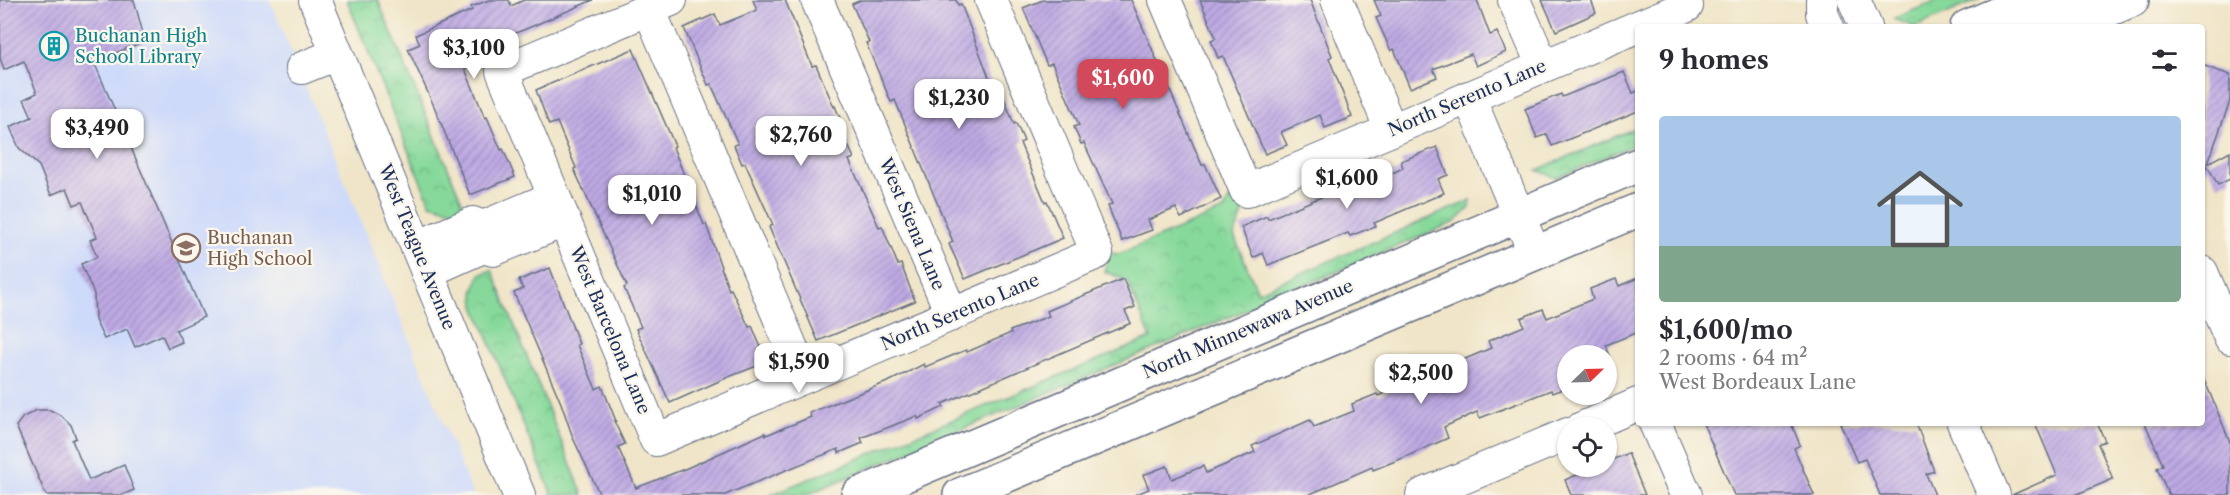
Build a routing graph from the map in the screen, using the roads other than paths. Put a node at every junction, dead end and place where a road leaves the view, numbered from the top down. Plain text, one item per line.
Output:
1 (315, 0) edge
2 (817, 0) edge
3 (991, 0) edge
4 (1165, 0) edge
5 (1337, 0) edge
6 (1514, 0) edge
7 (1822, 0) edge
8 (1854, 0) edge
9 (2030, 0) edge
10 (2087, 0) edge
11 (2132, 0) edge
12 (1686, 3) edge
13 (660, 5) edge
14 (1638, 24) edge
15 (1827, 24) edge
16 (1865, 24) edge
17 (1974, 24) edge
18 (2029, 24) edge
19 (2075, 24) edge
20 (1635, 25) edge
21 (337, 54) junction
22 (1543, 66) junction
23 (302, 68) dead end
24 (1469, 98) junction
25 (1391, 130) junction
26 (1635, 166) edge
27 (559, 209) junction
28 (1634, 210) edge
29 (1518, 214) junction
30 (488, 239) junction
31 (1534, 252) junction
32 (426, 268) junction
33 (2205, 279) edge
34 (952, 315) junction
35 (2230, 338) edge
36 (804, 377) junction
37 (1635, 405) edge
38 (1608, 417) edge
39 (1656, 426) edge
40 (1964, 426) edge
41 (1557, 439) edge
42 (657, 440) joint
43 (519, 495) edge
44 (858, 495) edge
45 (960, 495) edge
46 (1422, 495) edge
47 (1686, 495) edge
48 (1994, 495) edge

1 - 21 street, West Teague Avenue
2 - 34 street, West Siena Lane
3 - 34 street, North Serento Lane
4 - 25 street, North Serento Lane
5 - 25 street
6 - 22 street
7 - 15 street
8 - 16 street
9 - 17 main road
10 - 18 main road
11 - 19 main road
12 - 14 street, North Serento Lane
13 - 27 street, West Barcelona Lane
13 - 36 street
20 - 22 street, North Serento Lane
21 - 23 street
21 - 32 street, West Teague Avenue
22 - 24 street, North Serento Lane
24 - 25 street, North Serento Lane
24 - 29 street
26 - 29 main road, North Minnewawa Avenue
27 - 30 street
27 - 42 street, West Barcelona Lane
28 - 31 main road
29 - 31 street
29 - 44 main road, North Minnewawa Avenue
30 - 32 street
30 - 32 street
31 - 45 main road
32 - 43 street, West Teague Avenue
33 - 35 street
34 - 36 street, North Serento Lane
36 - 42 street, North Serento Lane
37 - 38 street
39 - 47 street
40 - 48 street
41 - 46 street

